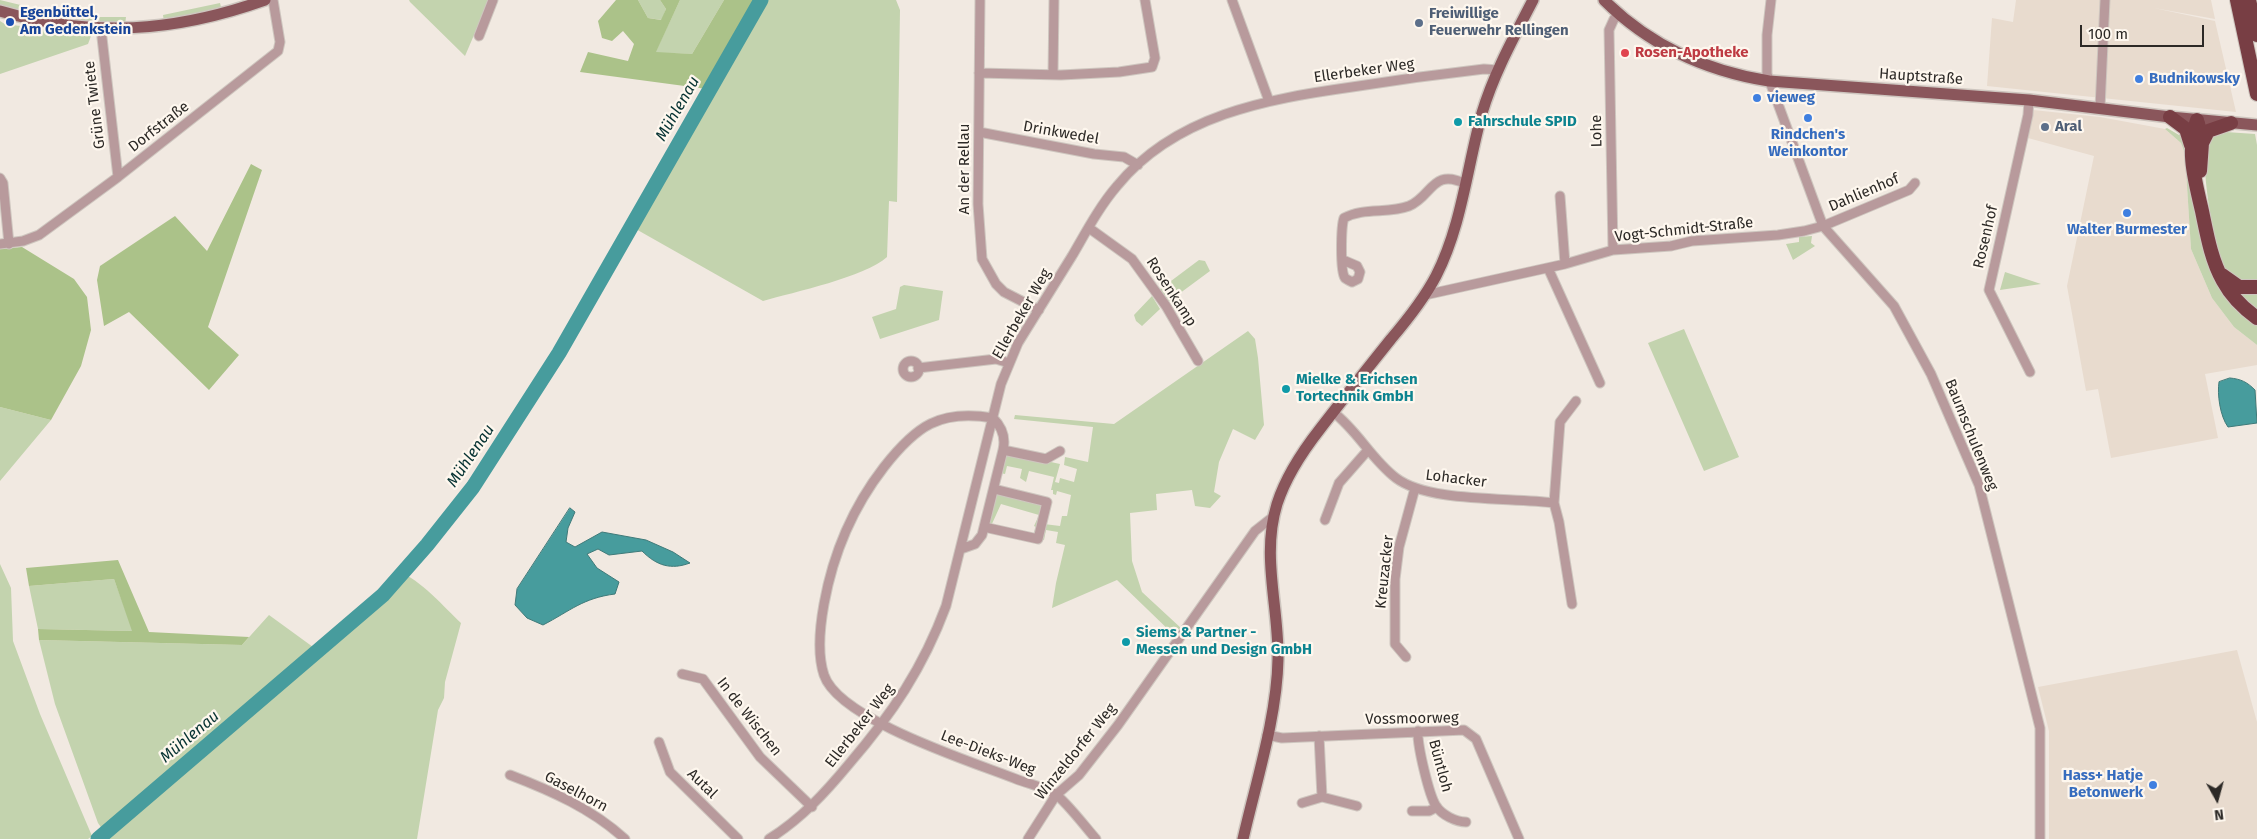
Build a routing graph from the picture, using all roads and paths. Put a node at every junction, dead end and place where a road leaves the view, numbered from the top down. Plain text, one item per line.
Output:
1 (265, 0) edge
2 (273, 0) edge
3 (493, 0) edge
4 (980, 0) edge
5 (1054, 0) edge
6 (1145, 0) edge
7 (1232, 0) edge
8 (1533, 0) edge
9 (1604, 0) edge
10 (1771, 0) edge
11 (2105, 0) edge
12 (2237, 0) edge
13 (2250, 0) edge
14 (0, 11) edge
15 (1620, 15) junction
16 (101, 30) junction
17 (2257, 35) edge
18 (479, 36) dead end
19 (1498, 70) junction
20 (979, 73) junction
21 (1053, 75) junction
22 (1769, 81) junction
23 (2257, 94) edge
24 (1269, 100) junction
25 (2029, 100) junction
26 (2100, 108) junction
27 (2170, 117) junction
28 (2197, 120) junction
29 (2233, 123) junction
30 (2257, 125) edge
31 (979, 132) junction
32 (2196, 144) junction
33 (1138, 165) junction
34 (118, 177) junction
35 (0, 178) edge
36 (1915, 182) dead end
37 (1466, 184) junction
38 (1560, 196) dead end
39 (1823, 226) junction
40 (1089, 228) junction
41 (4, 244) edge
42 (1613, 250) junction
43 (1343, 260) dead end
44 (1565, 264) junction
45 (1548, 268) junction
46 (2218, 272) junction
47 (2257, 287) edge
48 (1425, 295) junction
49 (1039, 310) junction
50 (2257, 318) edge
51 (1198, 361) dead end
52 (1009, 363) junction
53 (918, 368) dead end
54 (2030, 372) dead end
55 (1600, 384) dead end
56 (1576, 401) dead end
57 (1333, 412) junction
58 (993, 418) junction
59 (1003, 450) junction
60 (1368, 450) junction
61 (1060, 451) dead end
62 (1414, 488) junction
63 (994, 489) junction
64 (1554, 503) junction
65 (1274, 516) junction
66 (1325, 520) dead end
67 (984, 527) junction
68 (961, 549) junction
69 (1572, 604) dead end
70 (1406, 657) dead end
71 (682, 674) dead end
72 (883, 725) junction
73 (1418, 731) junction
74 (1267, 735) junction
75 (1319, 736) junction
76 (659, 742) dead end
77 (510, 775) dead end
78 (1056, 795) junction
79 (1322, 797) junction
80 (1302, 803) dead end
81 (1357, 806) dead end
82 (812, 807) junction
83 (1437, 807) junction
84 (1412, 811) dead end
85 (1466, 822) dead end
86 (625, 839) edge
87 (738, 839) edge
88 (769, 839) edge
89 (1028, 839) edge
90 (1096, 839) edge
91 (1244, 839) edge
92 (1519, 839) edge
93 (2040, 839) edge

1 - 16 main road
2 - 34 street, Dorfstraße
3 - 18 street
4 - 20 street, An der Rellau
5 - 21 street
6 - 21 street
7 - 24 street
8 - 19 main road
9 - 15 main road, Hauptstraße
10 - 22 street, Baumschulenweg
11 - 26 street
12 - 23 highway
13 - 17 highway
14 - 16 main road
15 - 22 main road, Hauptstraße
15 - 42 street, Lohe
16 - 34 street, Grüne Twiete
19 - 24 street, Ellerbeker Weg
19 - 37 main road
20 - 21 street
20 - 31 street, An der Rellau
22 - 25 main road, Hauptstraße
22 - 39 street, Baumschulenweg
24 - 33 street, Ellerbeker Weg
25 - 26 main road, Hauptstraße
25 - 54 street, Rosenhof
26 - 27 main road, Hauptstraße
27 - 28 main road, Hauptstraße
27 - 32 highway
28 - 29 main road, Hauptstraße
28 - 32 highway
29 - 30 main road, Hauptstraße
29 - 32 highway
31 - 33 street, Drinkwedel
31 - 49 street, An der Rellau
32 - 46 highway
33 - 40 street, Ellerbeker Weg
34 - 41 street, Dorfstraße
35 - 41 street, Dorfstraße
36 - 39 street, Dahlienhof
37 - 43 street
37 - 48 main road
38 - 44 street
39 - 42 street, Vogt-Schmidt-Straße
39 - 93 street, Baumschulenweg
40 - 49 street, Ellerbeker Weg
40 - 51 street, Rosenkamp
42 - 44 street, Vogt-Schmidt-Straße
44 - 45 street, Vogt-Schmidt-Straße
45 - 48 street, Vogt-Schmidt-Straße
45 - 55 street
46 - 47 highway
46 - 50 highway
48 - 57 main road
49 - 52 street, Ellerbeker Weg
52 - 53 street
52 - 58 street, Ellerbeker Weg
56 - 64 street
57 - 60 street, Lohacker
57 - 65 main road
58 - 59 street
58 - 68 street, Ellerbeker Weg
58 - 72 street, Lee-Dieks-Weg
59 - 61 street
59 - 63 street
60 - 62 street, Lohacker
60 - 66 street
62 - 64 street, Lohacker
62 - 70 street, Kreuzacker
63 - 67 street
63 - 67 street
64 - 69 street
65 - 74 main road
65 - 78 street, Winzeldorfer Weg
67 - 68 street
68 - 72 street, Ellerbeker Weg
71 - 82 street, In de Wischen
72 - 78 street, Lee-Dieks-Weg
72 - 82 street, Ellerbeker Weg
73 - 75 street, Vossmoorweg
73 - 83 street, Büntloh
73 - 92 street, Vossmoorweg
74 - 75 street, Vossmoorweg
74 - 91 main road
75 - 79 street
76 - 87 street, Autal
77 - 86 street, Gaselhorn
78 - 89 street, Winzeldorfer Weg
78 - 90 street, Lee-Dieks-Weg
79 - 80 street
79 - 81 street
82 - 88 street, Ellerbeker Weg
83 - 84 street, Büntloh
83 - 85 street, Büntloh

